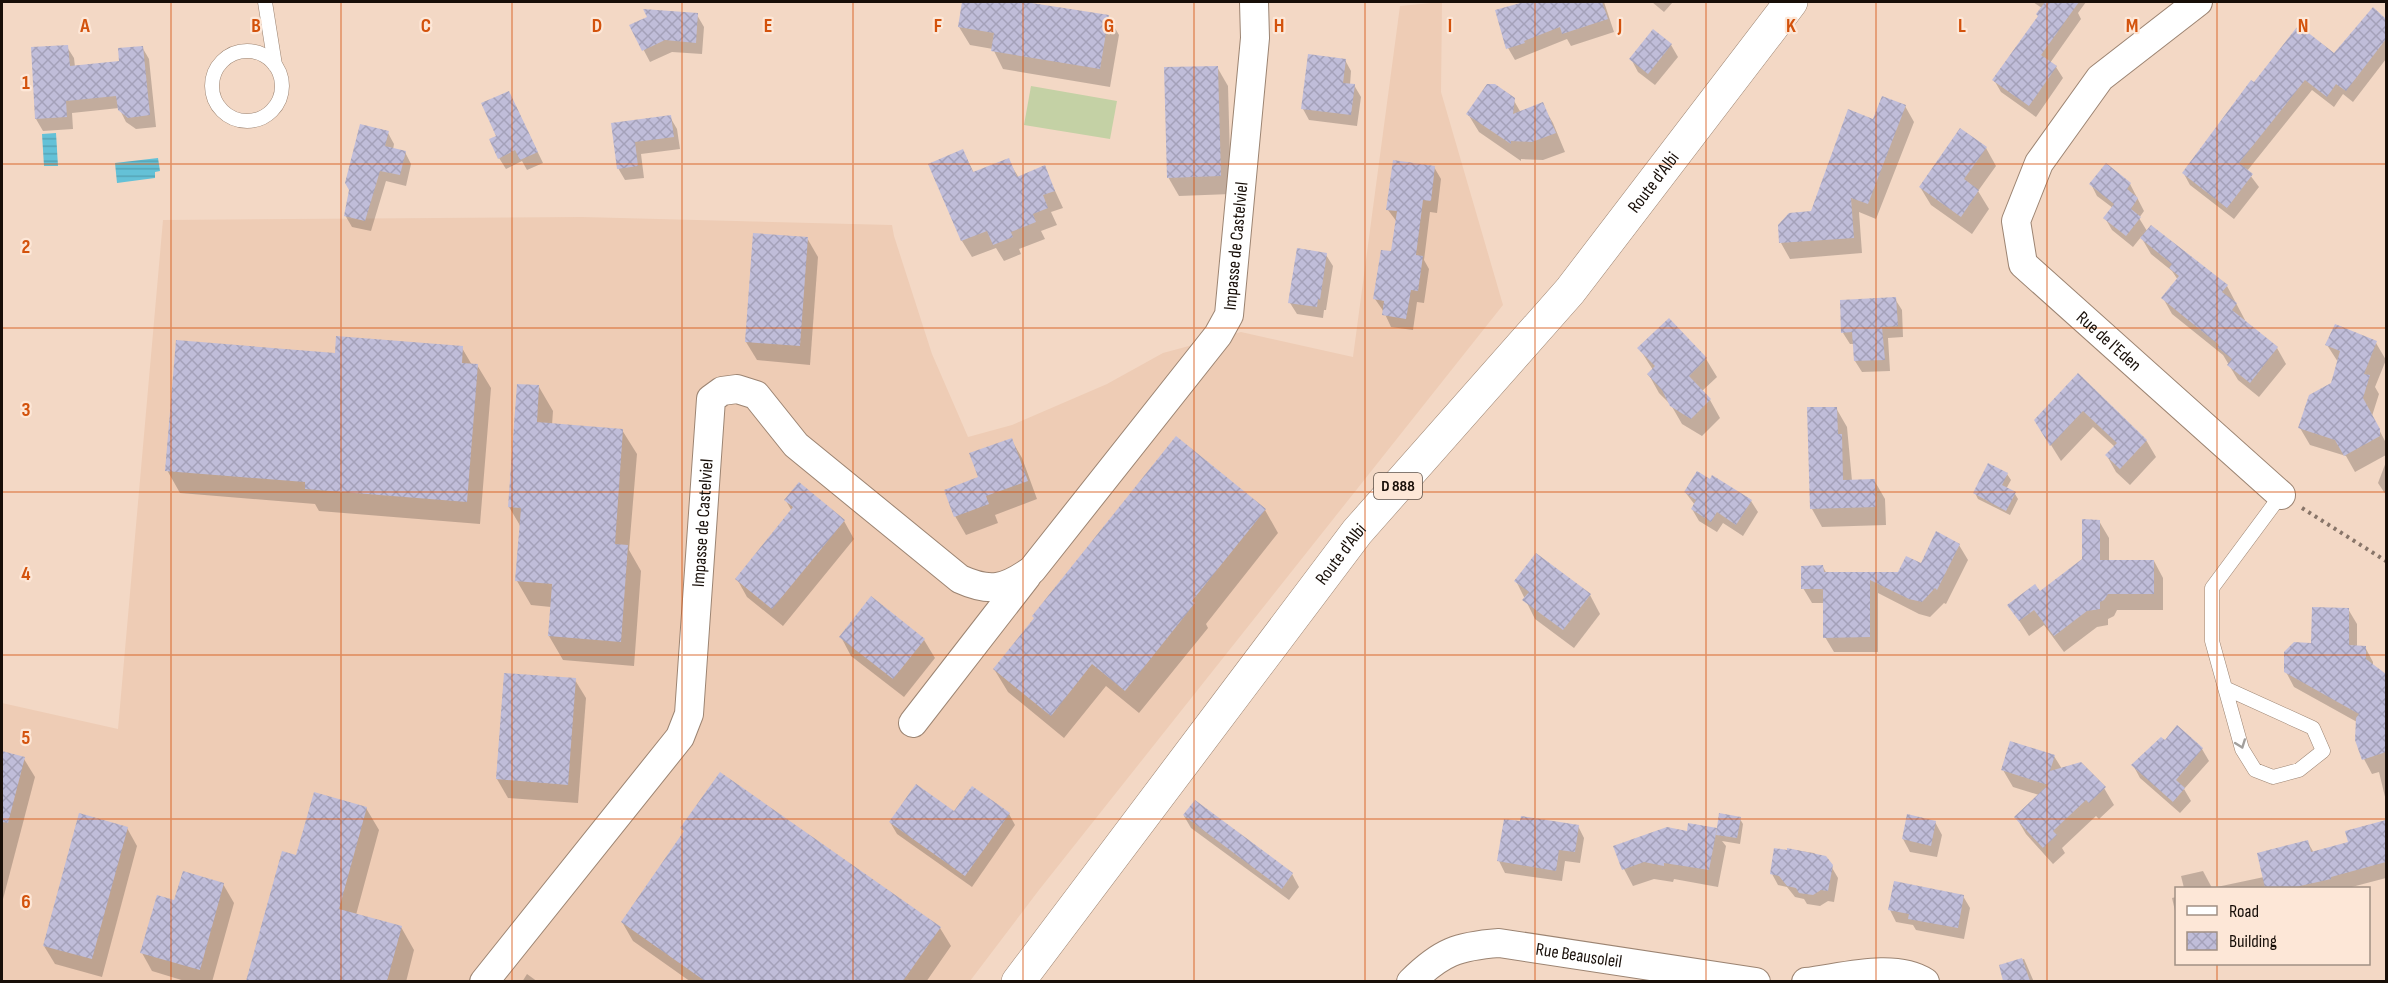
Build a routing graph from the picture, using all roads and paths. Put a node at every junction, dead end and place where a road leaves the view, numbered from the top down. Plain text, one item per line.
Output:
1 (265, 2) edge
2 (1254, 2) edge
3 (1791, 2) edge
4 (2198, 2) edge
5 (275, 65) junction
6 (2281, 495) junction
7 (2386, 561) edge
8 (1032, 570) junction
9 (2225, 688) junction
10 (913, 723) dead end
11 (484, 981) edge
12 (1018, 981) edge
13 (1411, 981) edge
14 (1756, 981) edge
15 (1806, 981) edge
16 (1925, 981) edge

1 - 5 lane
2 - 8 street, Impasse de Castelviel
3 - 12 main road, Route d'Albi / D 888
4 - 6 street, Rue de l'Eden
5 - 5 lane
6 - 7 path
6 - 9 lane
8 - 10 street, Impasse de Castelviel
8 - 11 street, Impasse de Castelviel
9 -> 9 lane
13 - 14 street, Rue Beausoleil
15 - 16 street

